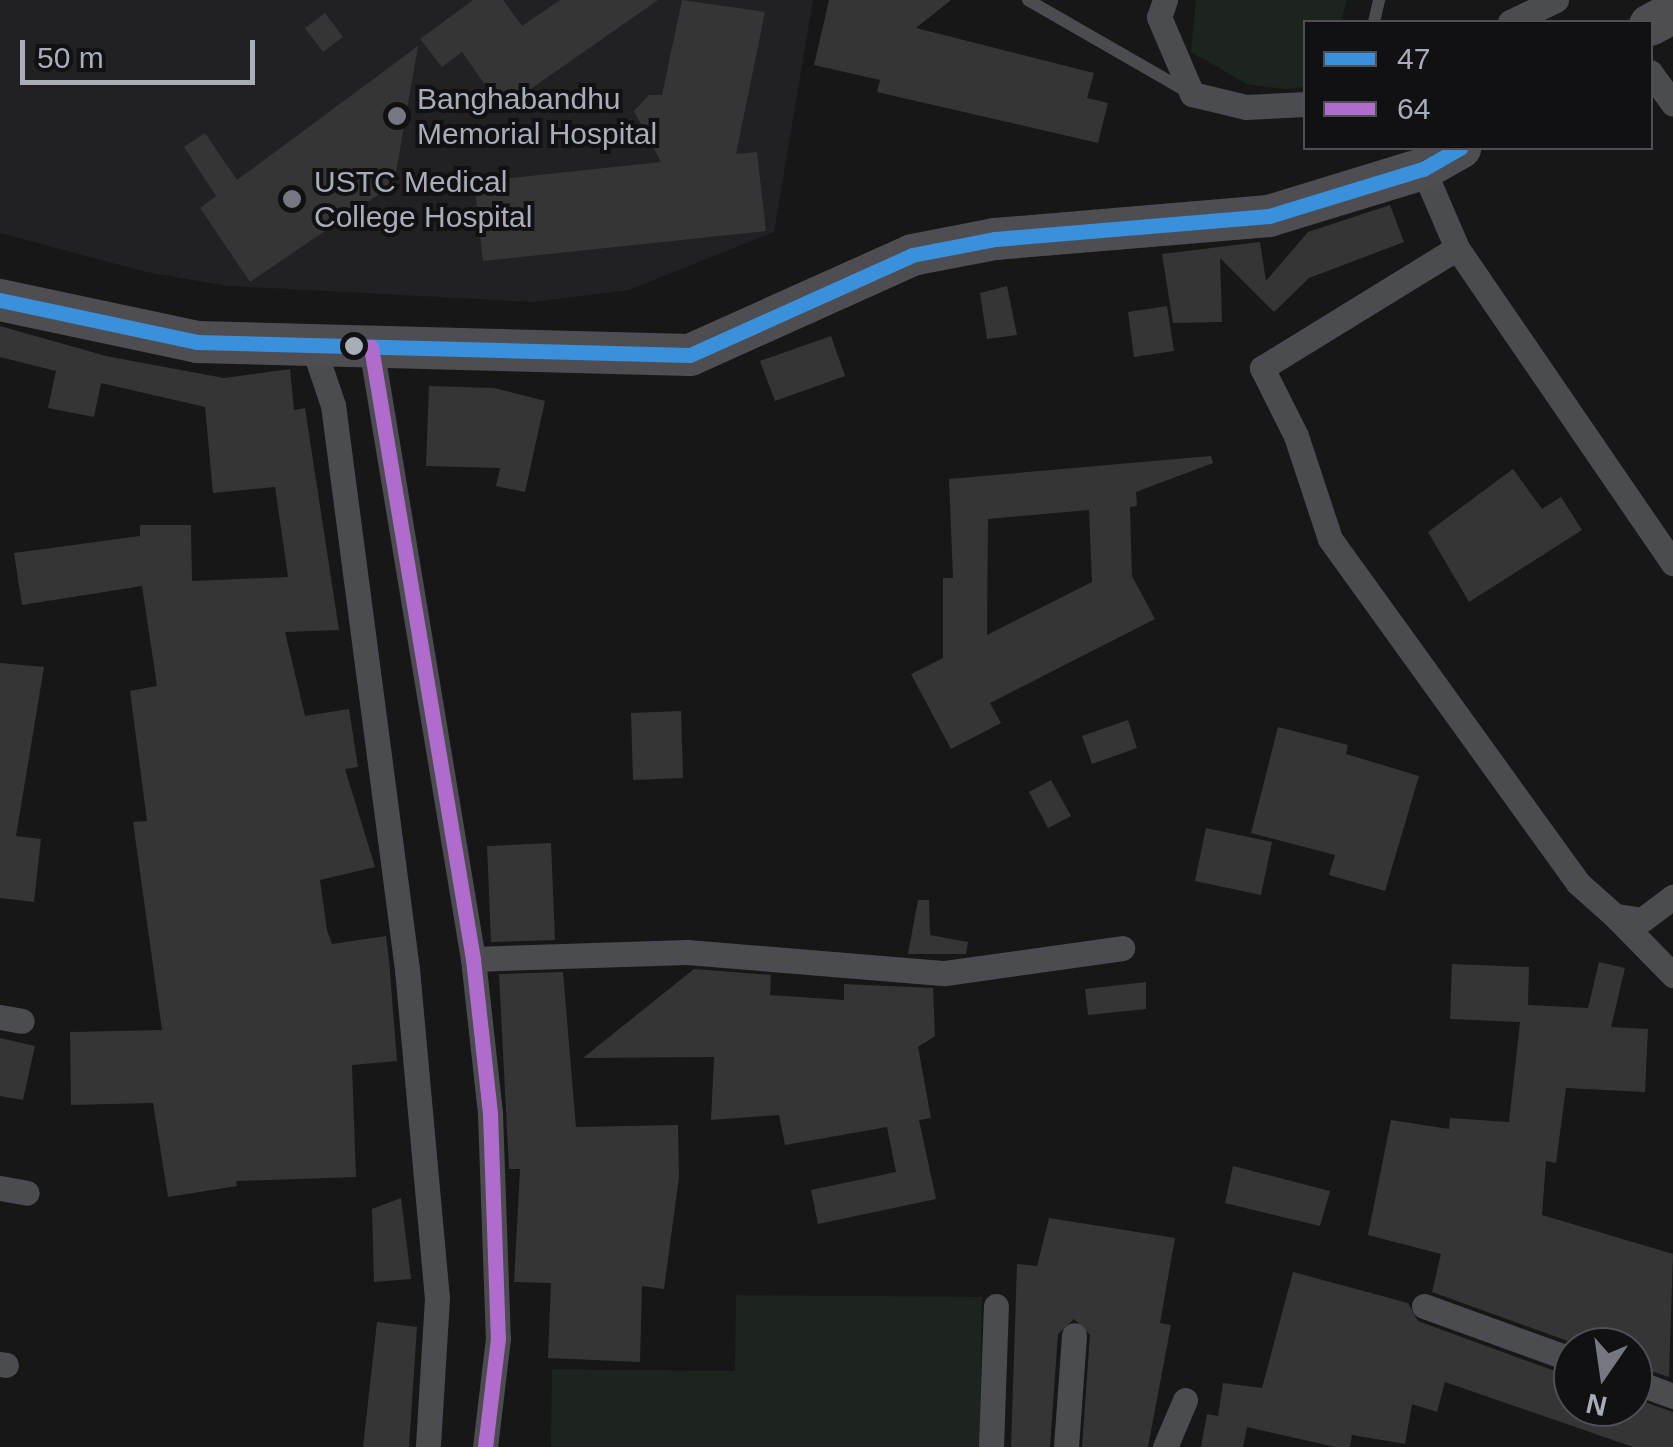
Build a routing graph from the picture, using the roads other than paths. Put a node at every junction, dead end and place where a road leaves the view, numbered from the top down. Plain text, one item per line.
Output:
1 (1028, 0) edge
2 (1164, 0) edge
3 (1556, 0) edge
4 (1514, 20) edge
5 (1653, 76) edge
6 (1192, 94) junction
7 (1303, 104) edge
8 (1673, 104) edge
9 (1457, 150) edge
10 (1423, 170) junction
11 (1457, 248) junction
12 (0, 300) edge
13 (371, 347) junction
14 (314, 349) junction
15 (1673, 563) edge
16 (1673, 898) edge
17 (1615, 916) junction
18 (1122, 948) dead end
19 (473, 959) junction
20 (1673, 975) edge
21 (0, 1188) edge
22 (27, 1193) dead end
23 (996, 1306) dead end
24 (1424, 1306) dead end
25 (1074, 1335) dead end
26 (1553, 1353) edge
27 (1186, 1400) dead end
28 (428, 1447) edge
29 (484, 1447) edge
30 (991, 1447) edge
31 (1066, 1447) edge
32 (1165, 1447) edge

1 - 6 lane
2 - 6 street
3 - 4 street
5 - 8 street
6 - 7 street
9 - 10 highway
10 - 11 street
10 - 13 highway
11 - 15 street
11 - 17 street
12 - 14 highway
13 - 14 highway
13 - 19 street
14 - 28 street
16 - 17 street
17 - 20 street
18 - 19 street
19 - 29 street
21 - 22 street
23 - 30 street
24 - 26 street
25 - 31 street
27 - 32 street

